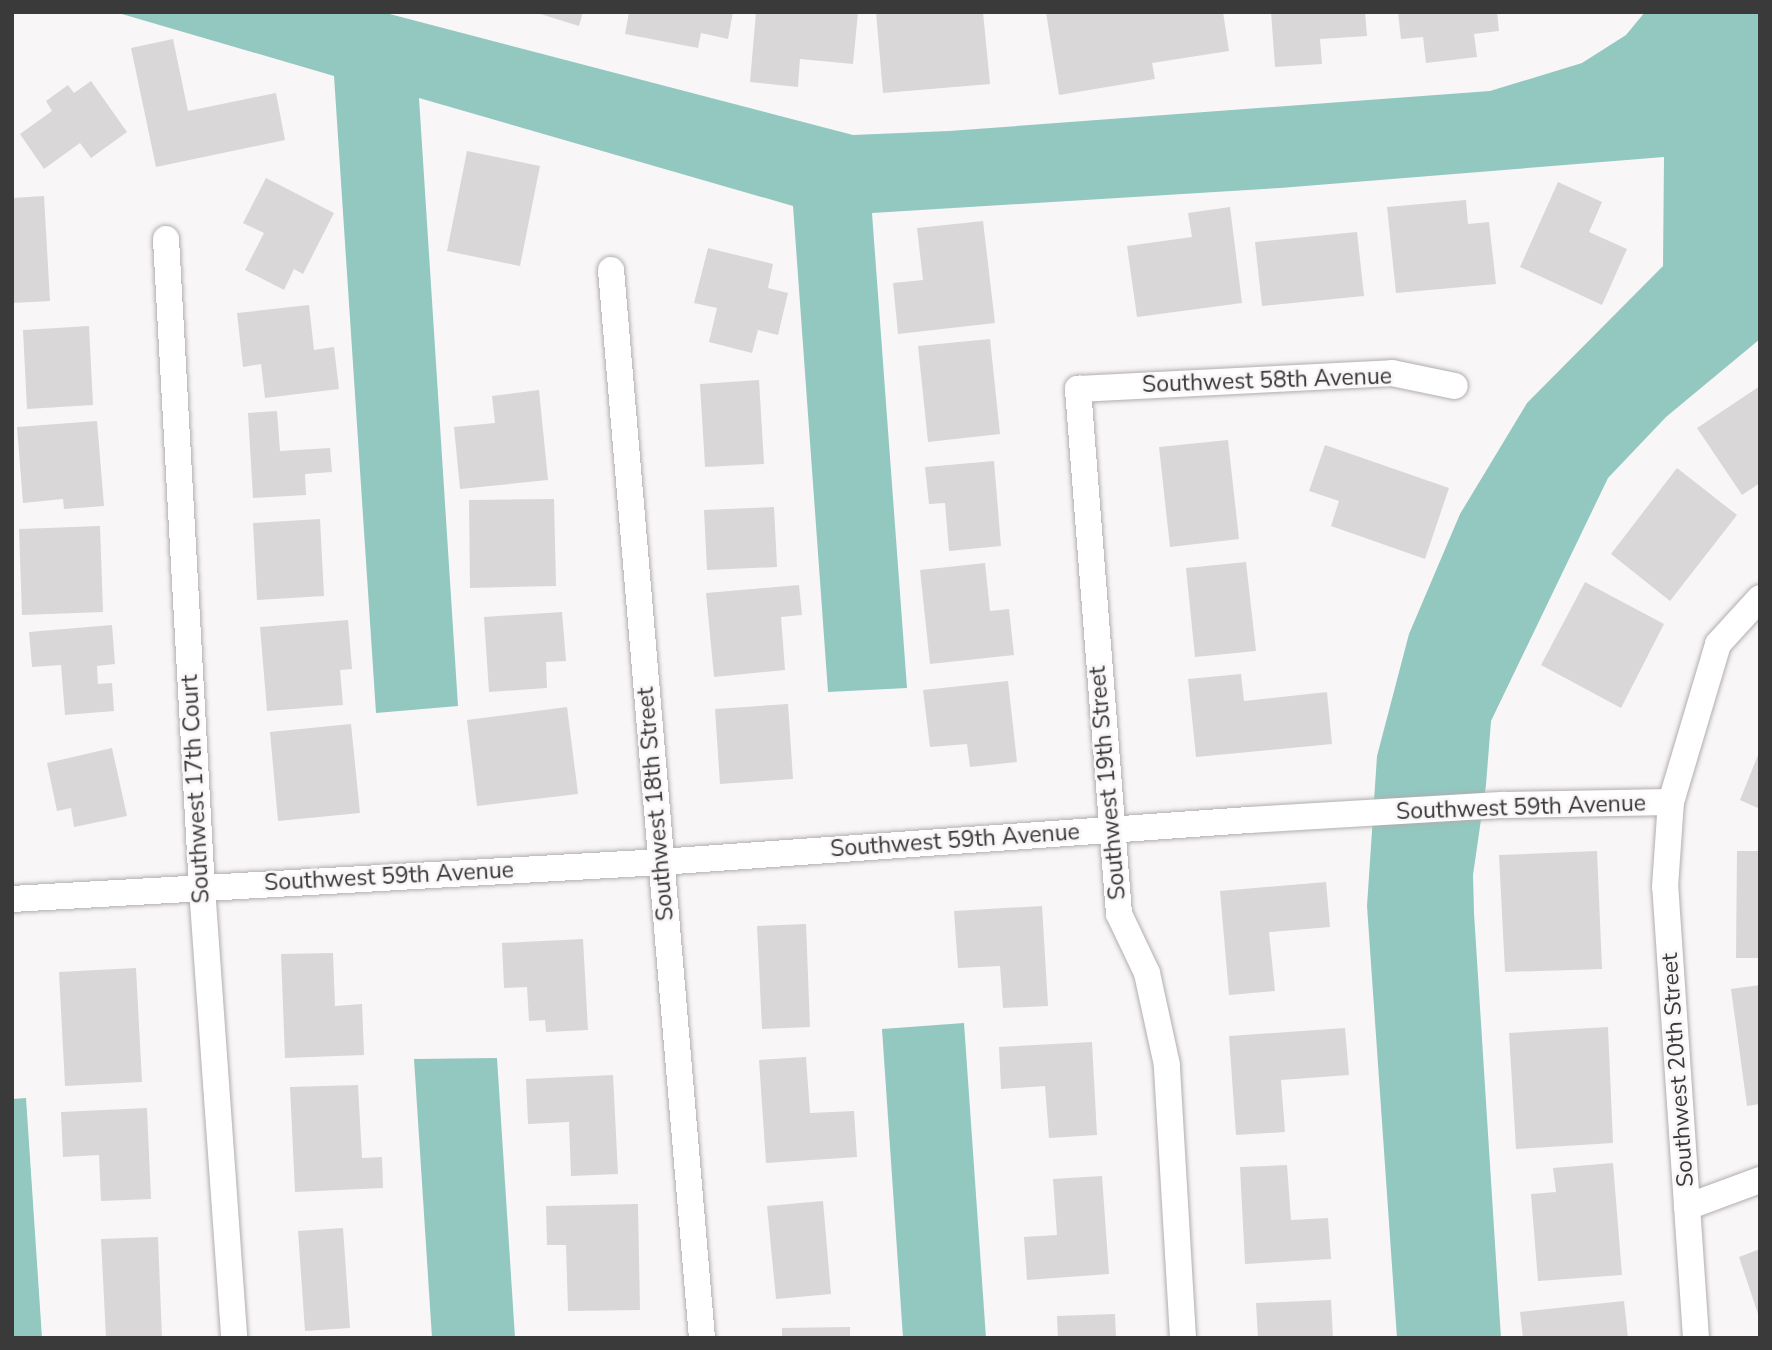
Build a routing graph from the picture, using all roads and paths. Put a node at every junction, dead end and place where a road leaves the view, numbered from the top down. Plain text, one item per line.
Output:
1 (166, 239) dead end
2 (611, 270) dead end
3 (1455, 386) dead end
4 (1078, 389) joint
5 (1760, 598) edge
6 (1671, 802) junction
7 (1111, 830) junction
8 (661, 862) junction
9 (202, 888) junction
10 (12, 899) edge
11 (1760, 1180) edge
12 (1687, 1207) junction
13 (234, 1338) edge
14 (702, 1338) edge
15 (1183, 1338) edge
16 (1696, 1338) edge

1 - 9 street, Southwest 17th Court
2 - 8 street, Southwest 18th Street
3 - 4 street, Southwest 58th Avenue
4 - 7 street, Southwest 19th Street
5 - 6 street, Southwest 59th Avenue
6 - 7 street, Southwest 59th Avenue
6 - 12 street, Southwest 20th Street
7 - 8 street, Southwest 59th Avenue
7 - 15 street, Southwest 19th Street
8 - 9 street, Southwest 59th Avenue
8 - 14 street, Southwest 18th Street
9 - 10 street, Southwest 59th Avenue
9 - 13 street, Southwest 17th Court
11 - 12 street
12 - 16 street, Southwest 20th Street

